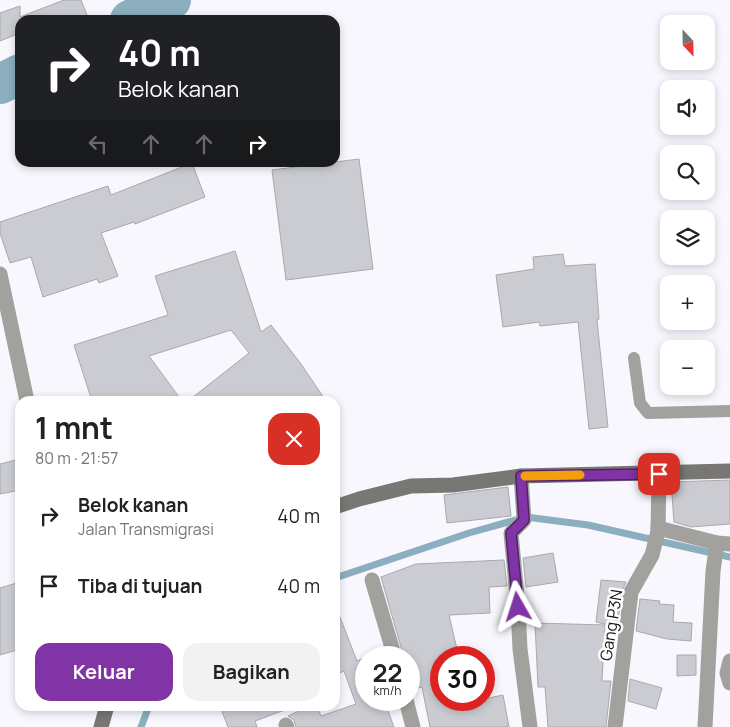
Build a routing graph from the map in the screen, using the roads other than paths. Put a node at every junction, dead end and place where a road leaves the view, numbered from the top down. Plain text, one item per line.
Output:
1 (0, 274) edge
2 (634, 358) dead end
3 (26, 396) edge
4 (730, 411) edge
5 (730, 471) edge
6 (659, 474) junction
7 (521, 476) junction
8 (340, 505) edge
9 (658, 530) junction
10 (721, 546) edge
11 (372, 580) dead end
12 (391, 646) edge
13 (730, 661) edge
14 (730, 683) edge
15 (106, 711) edge
16 (409, 711) edge
17 (101, 727) edge
18 (413, 727) edge
19 (530, 727) edge
20 (615, 727) edge
21 (705, 727) edge

1 - 3 street
2 - 4 lane
5 - 6 street
6 - 7 street
6 - 9 street, Gang P3N
7 - 8 street
7 - 19 street
9 - 10 street
9 - 20 street, Gang P3N
10 - 21 street
11 - 12 street
13 - 14 street
15 - 17 street
16 - 18 street

